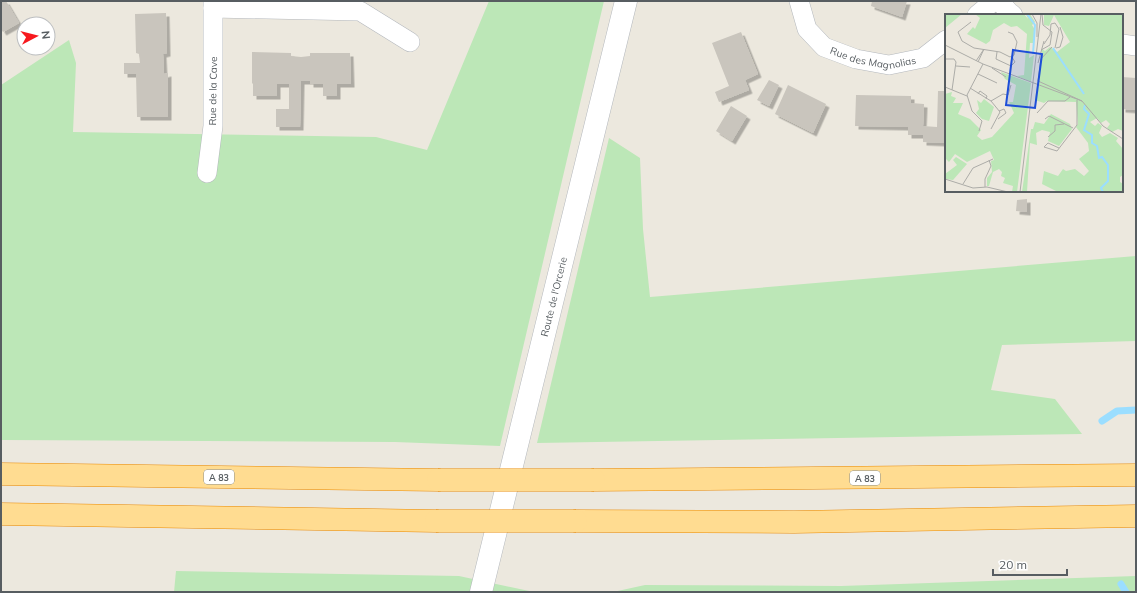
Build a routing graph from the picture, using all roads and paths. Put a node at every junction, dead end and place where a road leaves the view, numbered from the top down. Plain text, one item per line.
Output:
1 (626, 1) edge
2 (799, 1) edge
3 (994, 1) edge
4 (999, 1) edge
5 (213, 5) edge
6 (978, 14) edge
7 (1011, 14) edge
8 (945, 41) edge
9 (410, 42) dead end
10 (1123, 44) edge
11 (1136, 46) edge
12 (207, 173) dead end
13 (1, 474) edge
14 (1136, 475) edge
15 (1, 514) edge
16 (1136, 516) edge
17 (480, 592) edge

1 - 17 street, Route de l'Orcerie
2 - 8 street, Rue des Magnolias
3 - 6 street
4 - 7 street
5 - 9 street, Rue de la Cave
5 - 12 street, Rue de la Cave
10 - 11 street
13 - 14 highway, A 83, bridge
15 - 16 highway, bridge

